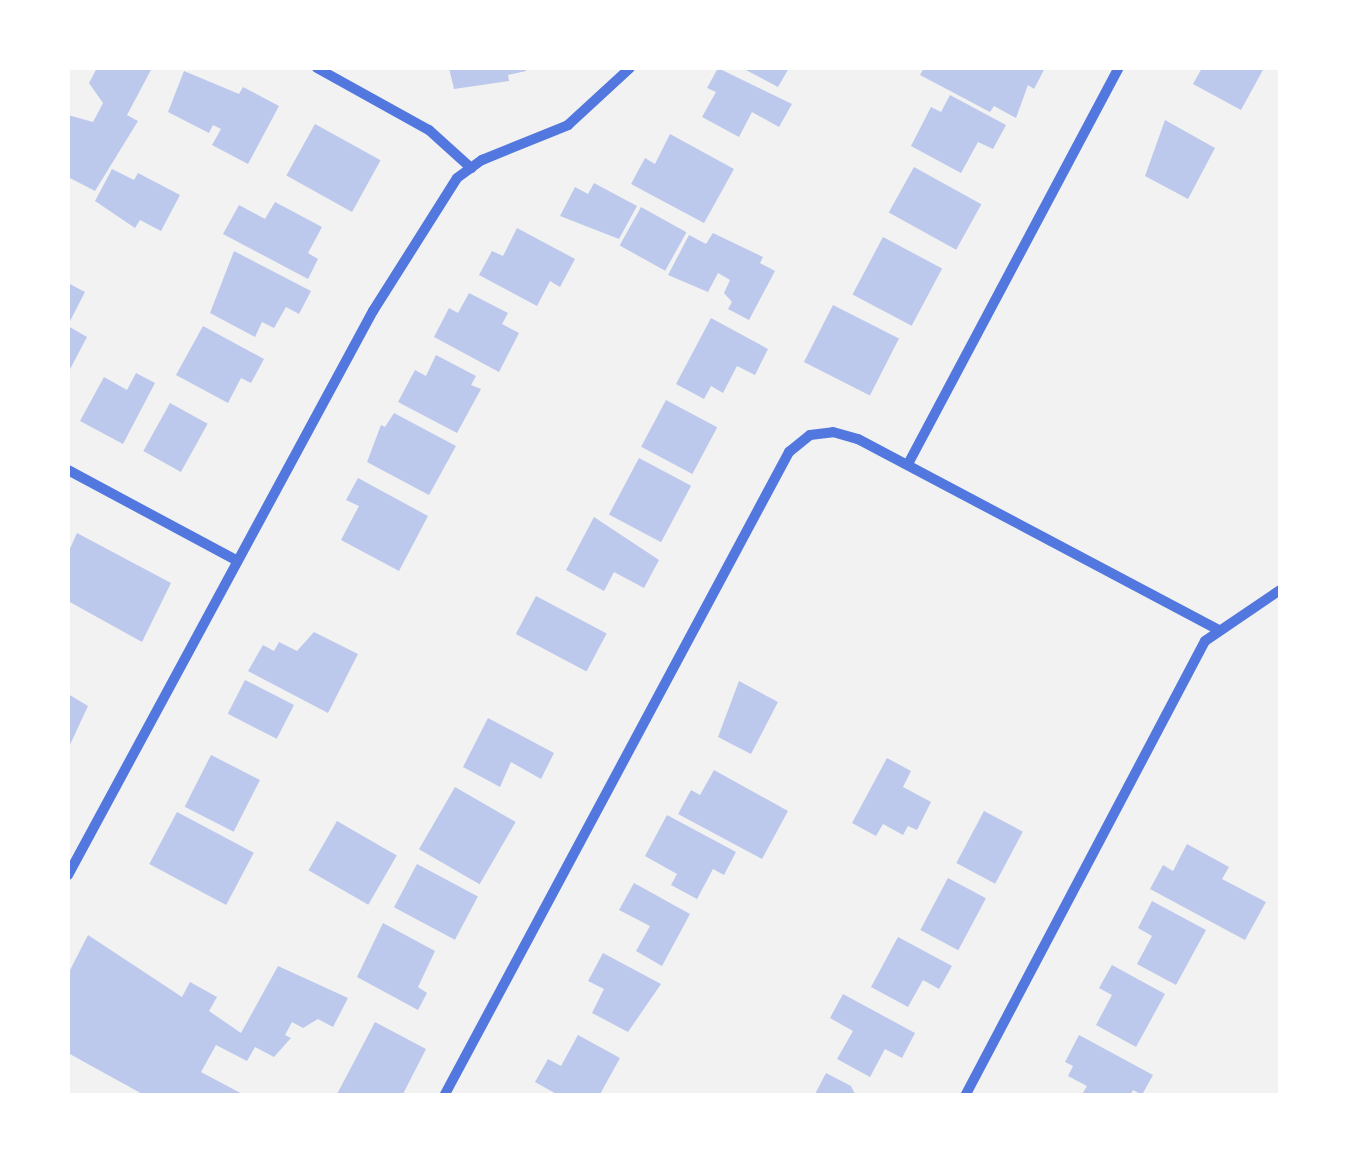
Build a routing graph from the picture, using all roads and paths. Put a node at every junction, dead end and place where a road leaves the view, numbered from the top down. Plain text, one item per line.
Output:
1 (317, 68) edge
2 (630, 68) edge
3 (1119, 68) edge
4 (471, 168) junction
5 (908, 464) junction
6 (68, 470) edge
7 (236, 560) junction
8 (1280, 590) edge
9 (1217, 629) junction
10 (68, 875) edge
11 (444, 1096) edge
12 (965, 1096) edge

1 - 4 street
2 - 4 street
3 - 5 street
4 - 7 street
5 - 9 street
5 - 11 street
6 - 7 street
7 - 10 street
8 - 9 street
9 - 12 street

